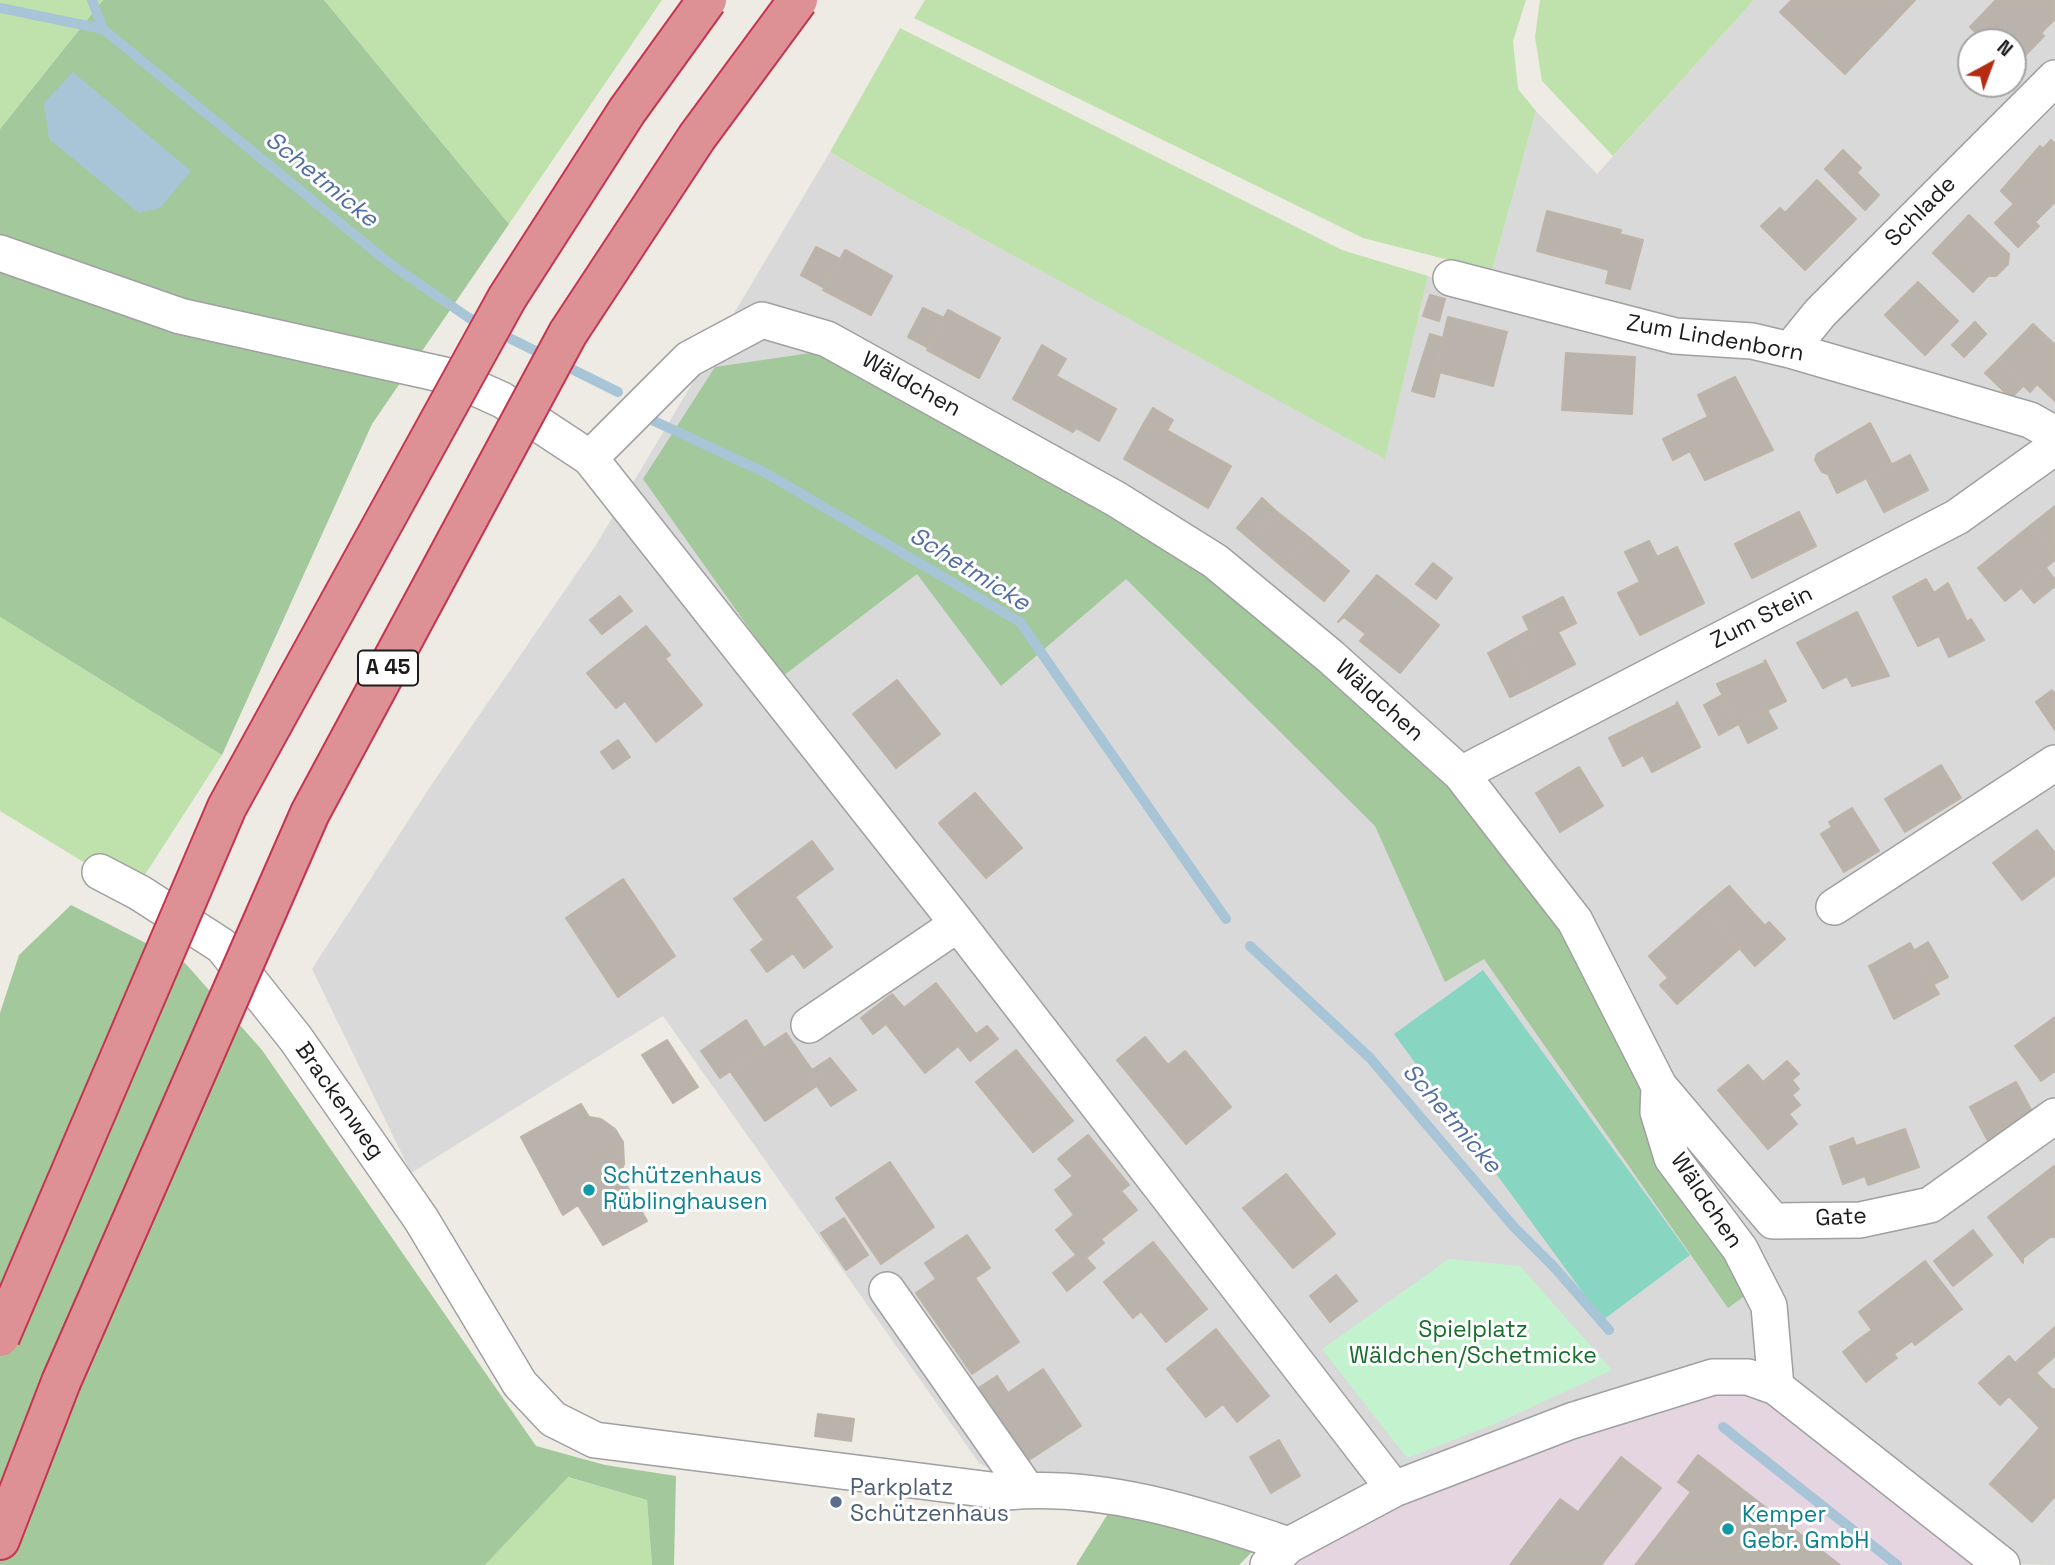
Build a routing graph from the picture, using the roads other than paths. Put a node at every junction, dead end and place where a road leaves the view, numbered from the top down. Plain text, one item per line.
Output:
1 (707, 0) edge
2 (798, 0) edge
3 (2055, 78) edge
4 (0, 253) edge
5 (1451, 278) dead end
6 (1790, 350) junction
7 (2055, 434) edge
8 (2055, 447) edge
9 (590, 458) junction
10 (2055, 763) edge
11 (1461, 774) junction
12 (100, 872) dead end
13 (1834, 907) dead end
14 (958, 924) junction
15 (809, 1025) dead end
16 (1659, 1086) junction
17 (2055, 1116) edge
18 (887, 1290) dead end
19 (0, 1337) edge
20 (1776, 1387) junction
21 (1394, 1489) junction
22 (1027, 1490) junction
23 (0, 1540) edge
24 (1278, 1555) edge
25 (2002, 1565) edge

1 - 19 highway, bridge
2 - 23 highway, A 45, bridge
3 - 6 street, Schlade
4 - 9 street
5 - 6 street, Zum Lindenborn
6 - 7 street, Zum Lindenborn
8 - 11 street, Zum Stein
9 - 11 street, Wäldchen
9 - 14 street
10 - 13 street
11 - 16 street, Wäldchen
12 - 22 street, Brackenweg
14 - 15 street
14 - 21 street
16 - 17 street, Gate
16 - 20 street, Wäldchen
18 - 22 street
20 - 21 street
20 - 25 street
21 - 24 street
22 - 24 street, Brackenweg

